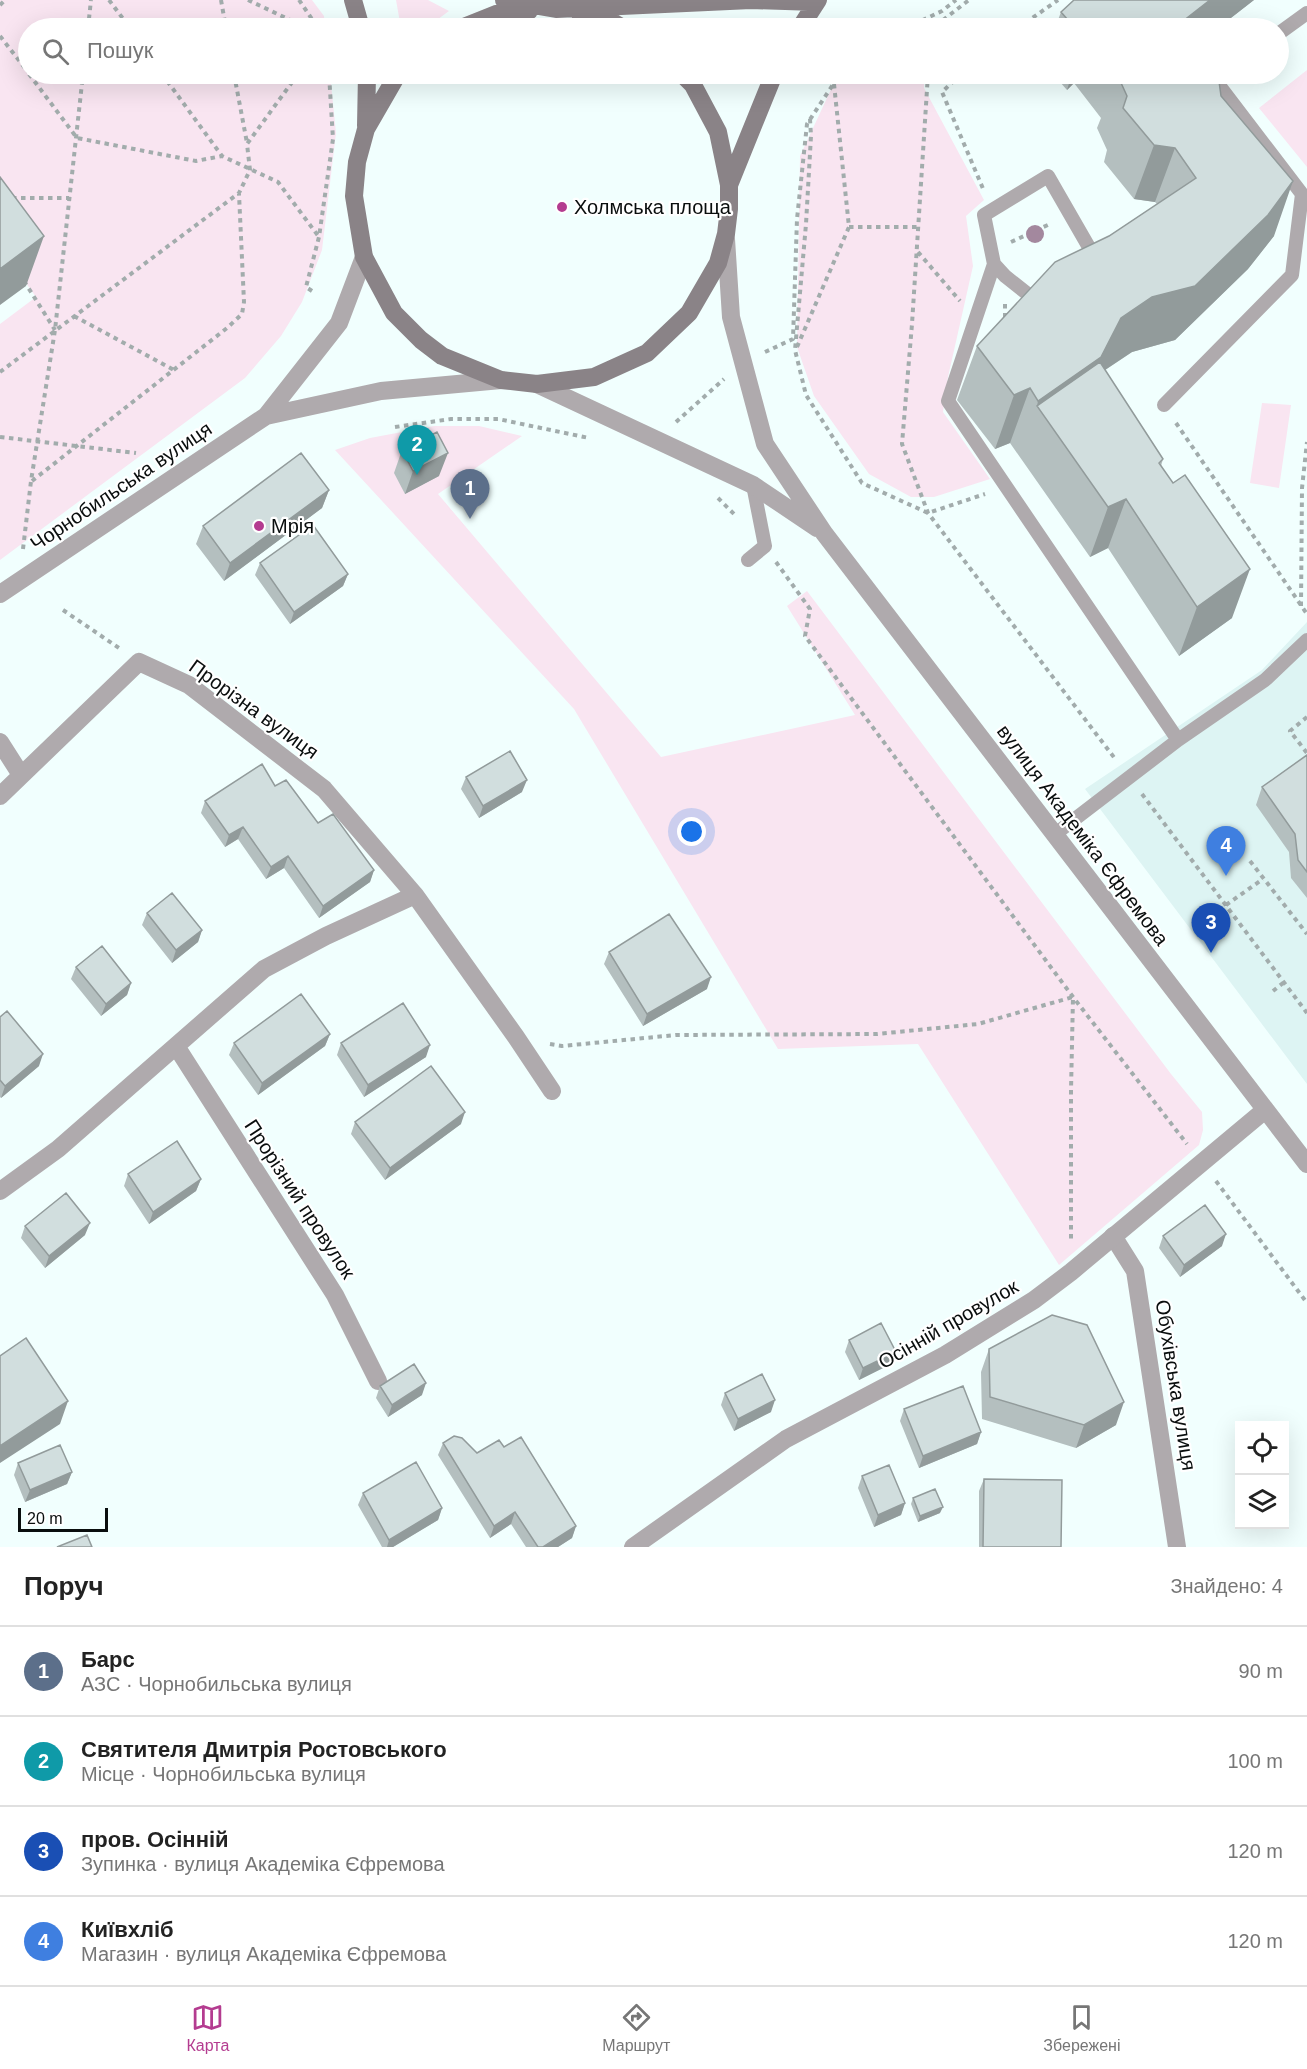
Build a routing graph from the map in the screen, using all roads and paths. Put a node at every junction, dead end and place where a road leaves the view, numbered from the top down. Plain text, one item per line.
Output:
1 (5, 0) edge
2 (91, 0) edge
3 (110, 0) edge
4 (221, 0) edge
5 (248, 0) edge
6 (299, 0) edge
7 (353, 0) edge
8 (504, 0) edge
9 (956, 0) edge
10 (969, 0) edge
11 (1058, 0) edge
12 (817, 1) edge
13 (0, 6) edge
14 (556, 9) junction
15 (1307, 13) edge
16 (89, 18) edge
17 (123, 18) edge
18 (224, 18) edge
19 (285, 18) edge
20 (311, 18) edge
21 (358, 18) edge
22 (486, 18) edge
23 (596, 18) edge
24 (806, 18) edge
25 (925, 18) edge
26 (946, 18) edge
27 (1032, 18) edge
28 (1289, 26) edge
29 (0, 36) edge
30 (18, 59) edge
31 (37, 84) edge
32 (82, 84) edge
33 (169, 84) edge
34 (236, 84) edge
35 (291, 84) edge
36 (330, 84) edge
37 (367, 84) edge
38 (394, 84) edge
39 (692, 84) edge
40 (770, 84) edge
41 (833, 84) edge
42 (834, 84) edge
43 (926, 84) edge
44 (1218, 84) edge
45 (810, 119) junction
46 (366, 129) junction
47 (76, 138) junction
48 (247, 144) junction
49 (222, 156) junction
50 (250, 170) junction
51 (729, 185) junction
52 (239, 194) junction
53 (69, 198) junction
54 (6, 204) edge
55 (1070, 215) junction
56 (849, 227) junction
57 (918, 227) junction
58 (726, 234) junction
59 (319, 237) junction
60 (1009, 243) dead end
61 (917, 252) dead end
62 (364, 257) junction
63 (994, 264) junction
64 (1077, 268) edge
65 (18, 271) edge
66 (1051, 287) edge
67 (312, 291) dead end
68 (952, 292) dead end
69 (74, 316) junction
70 (55, 330) junction
71 (795, 350) junction
72 (741, 363) junction
73 (174, 370) junction
74 (0, 372) edge
75 (501, 380) junction
76 (537, 384) junction
77 (1164, 405) joint
78 (266, 416) junction
79 (395, 427) dead end
80 (0, 437) edge
81 (590, 438) dead end
82 (656, 440) junction
83 (37, 442) junction
84 (1307, 442) edge
85 (78, 445) junction
86 (136, 453) dead end
87 (31, 481) junction
88 (753, 484) junction
89 (1007, 488) junction
90 (710, 493) dead end
91 (928, 513) junction
92 (824, 533) junction
93 (765, 546) junction
94 (748, 560) dead end
95 (19, 581) junction
96 (0, 594) edge
97 (1301, 606) junction
98 (63, 610) dead end
99 (1307, 614) edge
100 (1307, 640) edge
101 (139, 662) junction
102 (1307, 717) edge
103 (1178, 740) junction
104 (0, 742) edge
105 (1307, 753) edge
106 (21, 775) junction
107 (1128, 776) junction
108 (0, 796) edge
109 (1054, 835) junction
110 (1250, 861) dead end
111 (1263, 879) junction
112 (415, 895) junction
113 (1226, 905) junction
114 (1307, 934) edge
115 (1283, 983) junction
116 (1273, 991) dead end
117 (1073, 998) junction
118 (1307, 1013) edge
119 (516, 1037) junction
120 (176, 1046) junction
121 (552, 1090) dead end
122 (1265, 1110) junction
123 (1306, 1161) edge
124 (1202, 1162) junction
125 (0, 1191) edge
126 (1113, 1236) junction
127 (1071, 1272) junction
128 (1307, 1303) edge
129 (378, 1381) dead end
130 (633, 1547) edge
131 (1177, 1547) edge

1 - 13 path
2 - 16 path
3 - 17 path
4 - 18 path
5 - 19 path
6 - 20 path
7 - 21 main road
8 - 14 main road
9 - 25 path
10 - 26 path
11 - 27 path
12 - 14 main road
12 - 24 main road
14 - 22 main road
14 - 23 main road
15 - 28 lane
29 - 30 path
31 - 47 path
32 - 47 path
33 - 49 path
34 - 48 path
35 - 48 path
36 - 59 path
37 - 46 main road
38 - 46 main road
39 - 51 main road
40 - 51 main road
41 - 45 path
42 - 56 path
43 - 57 path
44 - 77 lane
45 - 71 path
45 - 72 path
46 - 62 main road
47 - 49 path
47 - 53 path
48 - 50 path
49 - 50 path
50 - 52 path
50 - 59 path
51 - 58 main road
52 - 69 path
52 - 73 path
53 - 54 path
53 - 70 path
55 - 60 path
55 - 63 lane
55 - 64 lane
56 - 57 path
56 - 71 path
57 - 91 path
58 - 72 street, вулиця Академіка Єфремова
58 - 76 main road
59 - 67 path
61 - 68 path
62 - 75 main road
62 - 78 street, Чорнобильська вулиця
63 - 66 lane
63 - 89 lane
65 - 70 path
69 - 70 path
69 - 73 path
70 - 74 path
70 - 83 path
71 - 91 path
72 - 82 path
72 - 92 street, вулиця Академіка Єфремова
73 - 85 path
75 - 76 main road
75 - 78 street, Чорнобильська вулиця
76 - 82 street, вулиця Академіка Єфремова
77 - 97 path
78 - 95 street, Чорнобильська вулиця
79 - 81 path
80 - 83 path
82 - 88 street, вулиця Академіка Єфремова
83 - 85 path
83 - 87 path
84 - 97 path
85 - 86 path
85 - 87 path
87 - 95 path
88 - 92 street, вулиця Академіка Єфремова
88 - 93 lane
89 - 91 path
89 - 103 lane
90 - 93 path
91 - 107 path
92 - 109 street, вулиця Академіка Єфремова
93 - 94 lane
93 - 117 path
95 - 96 street, Чорнобильська вулиця
97 - 99 path
98 - 101 path
100 - 103 lane
101 - 106 street
101 - 112 street, Прорізна вулиця
102 - 105 path
103 - 107 lane
104 - 106 street
106 - 108 street
107 - 109 lane
107 - 113 path
109 - 122 street, вулиця Академіка Єфремова
110 - 111 path
111 - 113 path
111 - 114 path
112 - 119 street, Прорізна вулиця
112 - 120 street
113 - 115 path
115 - 116 path
115 - 118 path
117 - 119 path
117 - 124 path
117 - 127 path
119 - 121 street, Прорізна вулиця
120 - 125 street
120 - 129 street, Прорізний провулок
122 - 123 street, вулиця Академіка Єфремова
122 - 124 street, Осінній провулок
124 - 126 street, Осінній провулок
124 - 128 path
126 - 127 street, Осінній провулок
126 - 131 street, Обухівська вулиця
127 - 130 street, Осінній провулок

